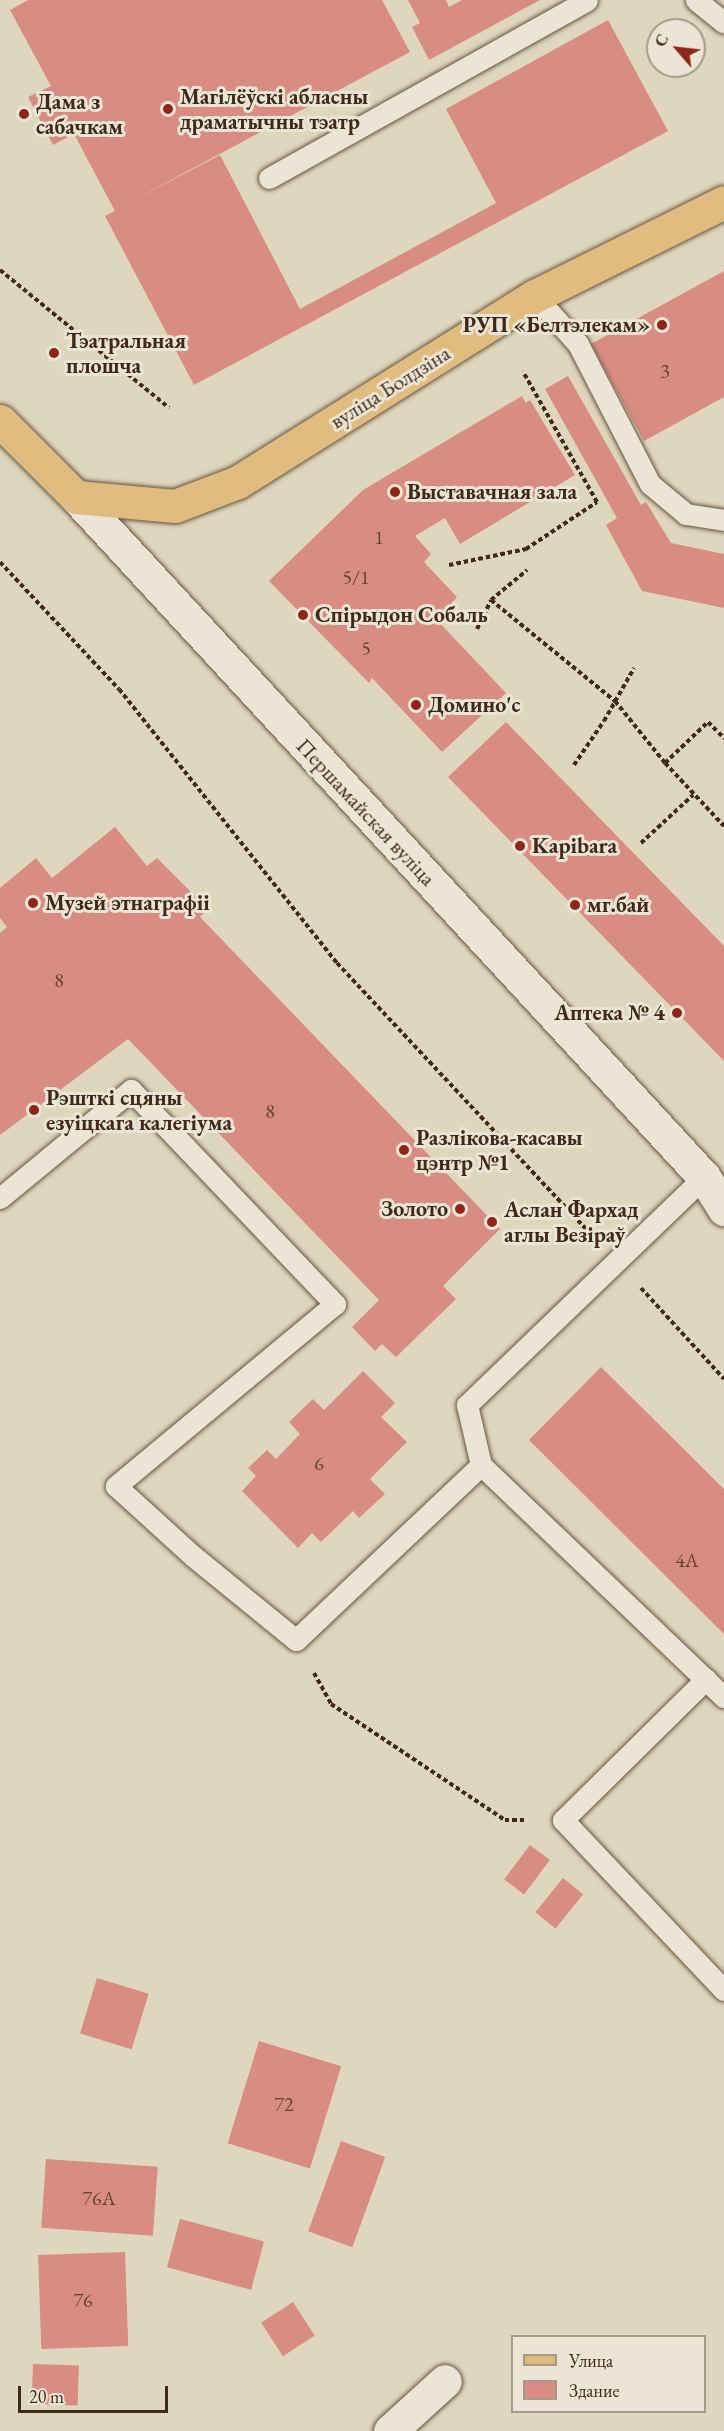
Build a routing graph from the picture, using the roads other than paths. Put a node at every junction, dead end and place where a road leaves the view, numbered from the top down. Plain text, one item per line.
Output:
1 (587, 0) edge
2 (696, 0) edge
3 (724, 23) edge
4 (269, 178) dead end
5 (724, 201) edge
6 (536, 296) junction
7 (0, 421) edge
8 (76, 497) junction
9 (724, 520) edge
10 (704, 1177) junction
11 (0, 1198) edge
12 (724, 1209) edge
13 (481, 1465) junction
14 (706, 1679) junction
15 (724, 1697) edge
16 (724, 1990) edge
17 (445, 2381) dead end
18 (390, 2431) edge

1 - 4 lane
2 - 3 lane
5 - 6 main road, вуліца Болдзіна
6 - 8 main road, вуліца Болдзіна
6 - 9 lane
7 - 8 main road, Першамайская вуліца
8 - 10 street, Першамайская вуліца
10 - 12 street, Першамайская вуліца
10 - 13 lane
11 - 13 lane
13 - 14 lane
14 - 15 lane
14 - 16 lane
17 - 18 street

